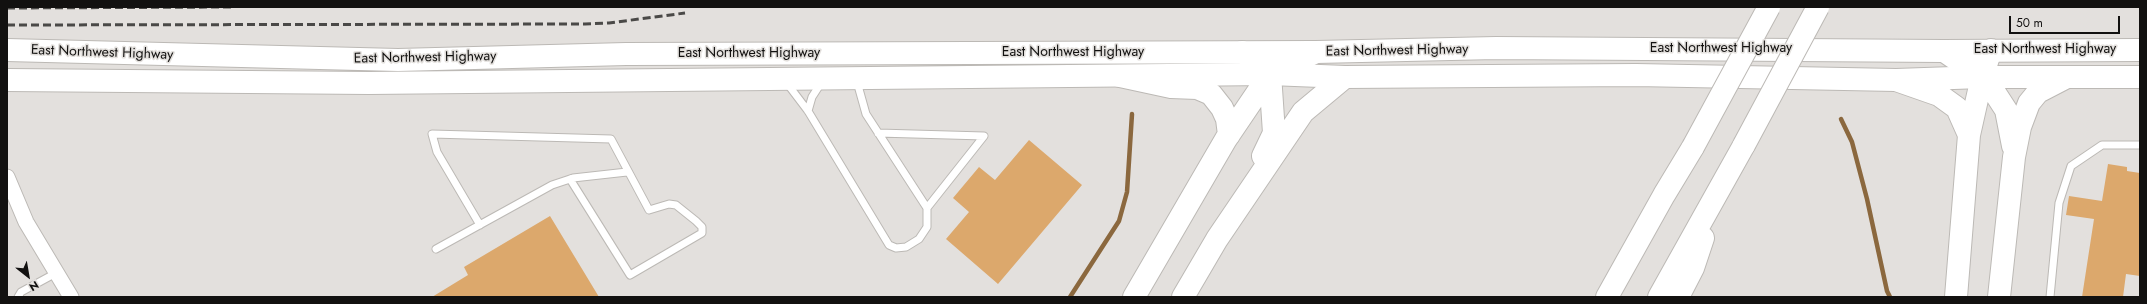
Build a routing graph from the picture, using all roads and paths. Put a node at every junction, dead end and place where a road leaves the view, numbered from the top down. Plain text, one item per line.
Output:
1 (1769, 7) edge
2 (1818, 7) edge
3 (7, 50) edge
4 (1991, 50) junction
5 (2140, 50) edge
6 (1944, 51) junction
7 (1242, 52) junction
8 (1316, 52) junction
9 (870, 54) junction
10 (1270, 74) junction
11 (1120, 76) junction
12 (1345, 77) junction
13 (1982, 77) junction
14 (2140, 77) edge
15 (825, 78) junction
16 (859, 78) junction
17 (2065, 78) junction
18 (784, 79) junction
19 (7, 80) edge
20 (1896, 80) junction
21 (808, 111) junction
22 (878, 133) junction
23 (1229, 135) junction
24 (1969, 135) junction
25 (2140, 145) edge
26 (2014, 157) junction
27 (627, 172) junction
28 (7, 177) edge
29 (570, 179) junction
30 (1720, 187) junction
31 (1664, 195) junction
32 (927, 208) junction
33 (1237, 209) junction
34 (480, 225) junction
35 (436, 249) dead end
36 (56, 273) junction
37 (18, 297) edge
38 (70, 297) edge
39 (1134, 297) edge
40 (1183, 297) edge
41 (1592, 297) edge
42 (1607, 297) edge
43 (1659, 297) edge
44 (1678, 297) edge
45 (1956, 297) edge
46 (1999, 297) edge
47 (2050, 297) edge

1 - 31 main road, bridge
2 - 30 main road, bridge
3 - 9 main road, East Northwest Highway
4 - 5 main road, East Northwest Highway
4 - 6 main road, East Northwest Highway
4 - 13 main road
6 - 8 main road, East Northwest Highway
6 - 13 main road
7 - 8 main road, East Northwest Highway
7 - 9 main road, East Northwest Highway
7 - 10 main road
8 - 10 main road
9 - 16 main road
10 - 11 main road, East Northwest Highway
10 - 12 main road, East Northwest Highway
10 - 23 main road
10 - 33 main road
11 - 16 main road, East Northwest Highway
11 - 23 main road
12 - 20 main road, East Northwest Highway
12 - 33 main road
13 - 17 main road, East Northwest Highway
13 - 20 main road, East Northwest Highway
13 - 24 main road
13 - 26 main road
14 - 17 main road, East Northwest Highway
15 - 16 main road, East Northwest Highway
15 - 18 main road, East Northwest Highway
15 - 21 lane
16 - 22 lane
17 - 26 main road
18 - 19 main road, East Northwest Highway
18 - 21 lane
20 - 24 main road
21 - 32 lane
22 - 32 lane
22 - 32 lane
23 - 39 main road
24 - 45 main road
25 - 47 lane
26 - 46 main road
27 - 29 lane
27 - 29 lane
27 - 34 lane
28 - 36 street
29 - 34 lane
30 - 43 main road
30 - 44 main road
31 - 41 main road
31 - 42 main road
33 - 40 main road
34 - 35 lane
36 - 37 lane
36 - 38 street

